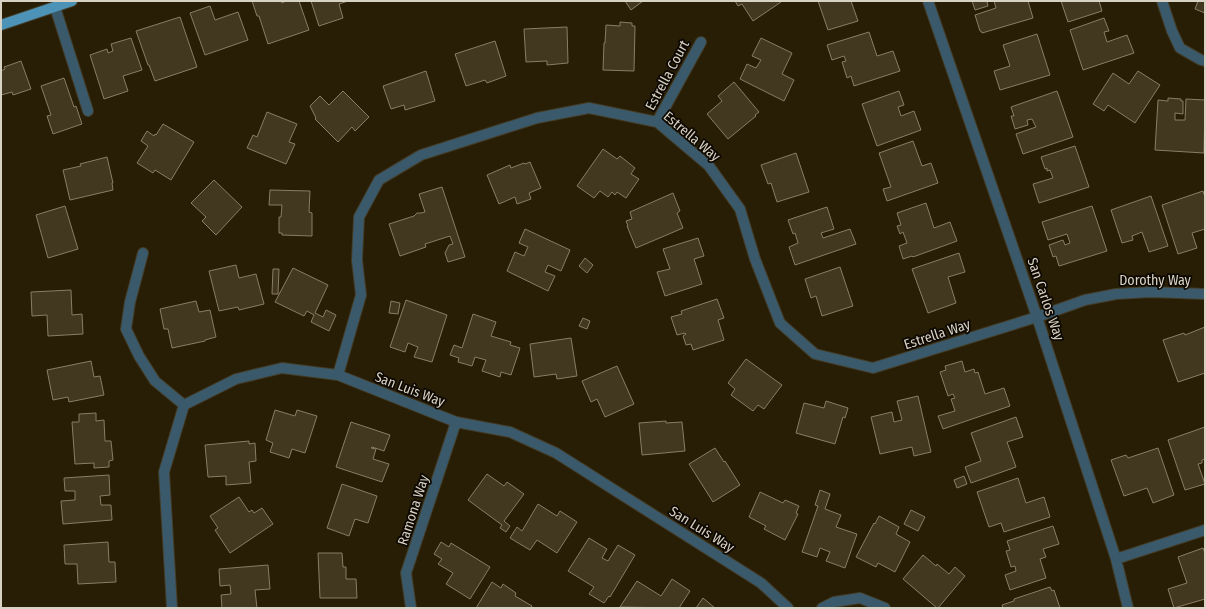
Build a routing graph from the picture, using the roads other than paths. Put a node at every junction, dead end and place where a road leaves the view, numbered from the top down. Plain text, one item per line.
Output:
1 (72, 1) edge
2 (928, 1) edge
3 (1162, 1) edge
4 (55, 7) junction
5 (1, 25) edge
6 (701, 42) dead end
7 (1205, 61) edge
8 (88, 111) dead end
9 (658, 122) junction
10 (143, 253) dead end
11 (1205, 294) edge
12 (1037, 317) junction
13 (338, 375) junction
14 (184, 405) junction
15 (456, 422) junction
16 (1205, 530) edge
17 (1116, 559) junction
18 (172, 608) edge
19 (411, 608) edge
20 (788, 608) edge
21 (822, 608) edge
22 (884, 608) edge
23 (1128, 608) edge

1 - 4 main road
2 - 12 street, San Carlos Way
3 - 7 street
4 - 5 main road
4 - 8 street
6 - 9 street, Estrella Court
9 - 12 street, Estrella Way
9 - 13 street, Estrella Way
10 - 14 street
11 - 12 street, Dorothy Way
12 - 17 street, San Carlos Way
13 - 14 street, San Luis Way
13 - 15 street, San Luis Way
14 - 18 street
15 - 19 street, Ramona Way
15 - 20 street, San Luis Way
16 - 17 street
17 - 23 street, San Carlos Way
21 - 22 street

